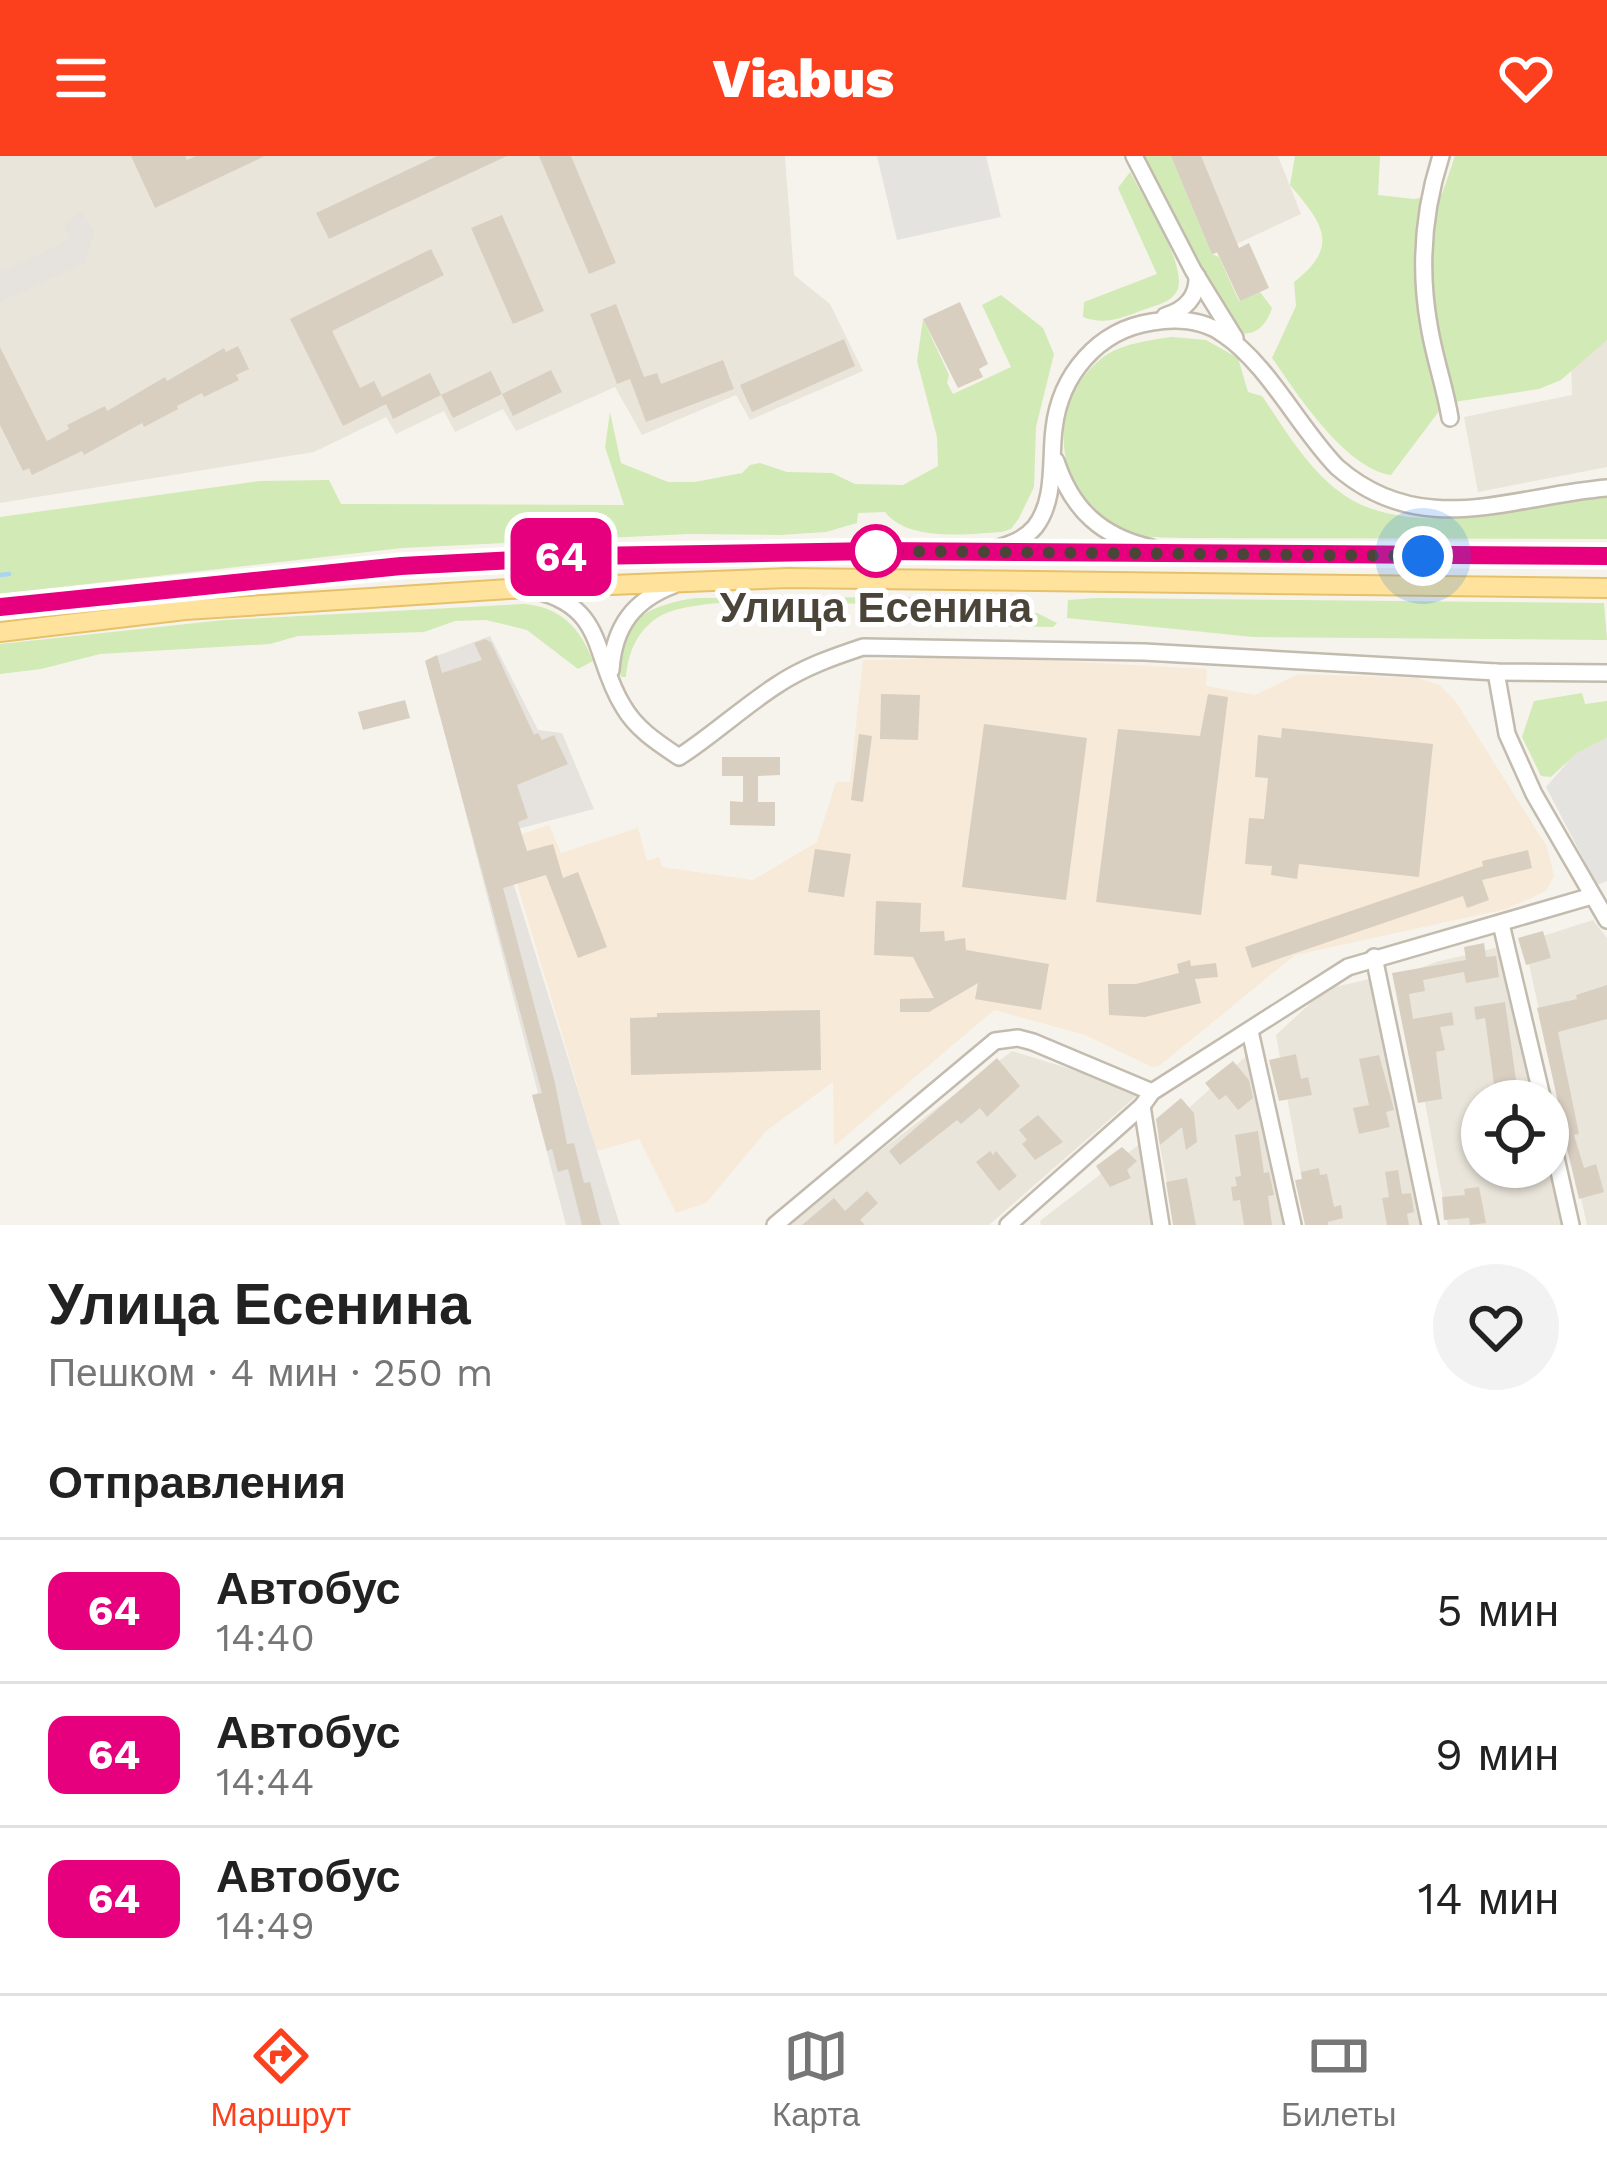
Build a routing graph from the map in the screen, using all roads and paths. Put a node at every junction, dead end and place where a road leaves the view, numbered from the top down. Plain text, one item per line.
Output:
1 (1133, 156) edge
2 (1441, 156) edge
3 (1197, 276) junction
4 (1145, 323) junction
5 (1246, 356) junction
6 (1450, 418) dead end
7 (1052, 446) junction
8 (1607, 488) edge
9 (972, 553) junction
10 (1192, 555) junction
11 (1607, 556) edge
12 (700, 580) junction
13 (1607, 588) edge
14 (509, 589) junction
15 (0, 608) edge
16 (0, 632) edge
17 (1496, 672) junction
18 (1607, 674) edge
19 (611, 679) junction
20 (1592, 896) junction
21 (1607, 920) edge
22 (1501, 924) junction
23 (1373, 957) junction
24 (1250, 1031) junction
25 (1538, 1080) edge
26 (1147, 1099) junction
27 (1563, 1188) edge
28 (1026, 1218) edge
29 (775, 1225) edge
30 (1008, 1225) edge
31 (1161, 1225) edge
32 (1293, 1225) edge
33 (1430, 1225) edge
34 (1571, 1225) edge

1 - 3 street
2 - 6 street
3 - 4 street
3 - 5 street
4 - 5 street
4 - 7 street
5 - 8 street
7 - 9 street
7 - 10 street
9 - 10 main road
9 - 15 main road
10 - 11 main road
12 - 13 main road
12 - 14 main road
12 - 19 street
14 - 16 main road
14 - 19 street
17 - 18 street
17 - 19 street
17 - 20 street
20 - 21 street
20 - 22 street
22 - 23 street
22 - 25 street
23 - 24 street
23 - 33 street
24 - 26 street
24 - 32 street
26 - 28 street
26 - 29 street
26 - 31 street
27 - 34 street
28 - 30 street

